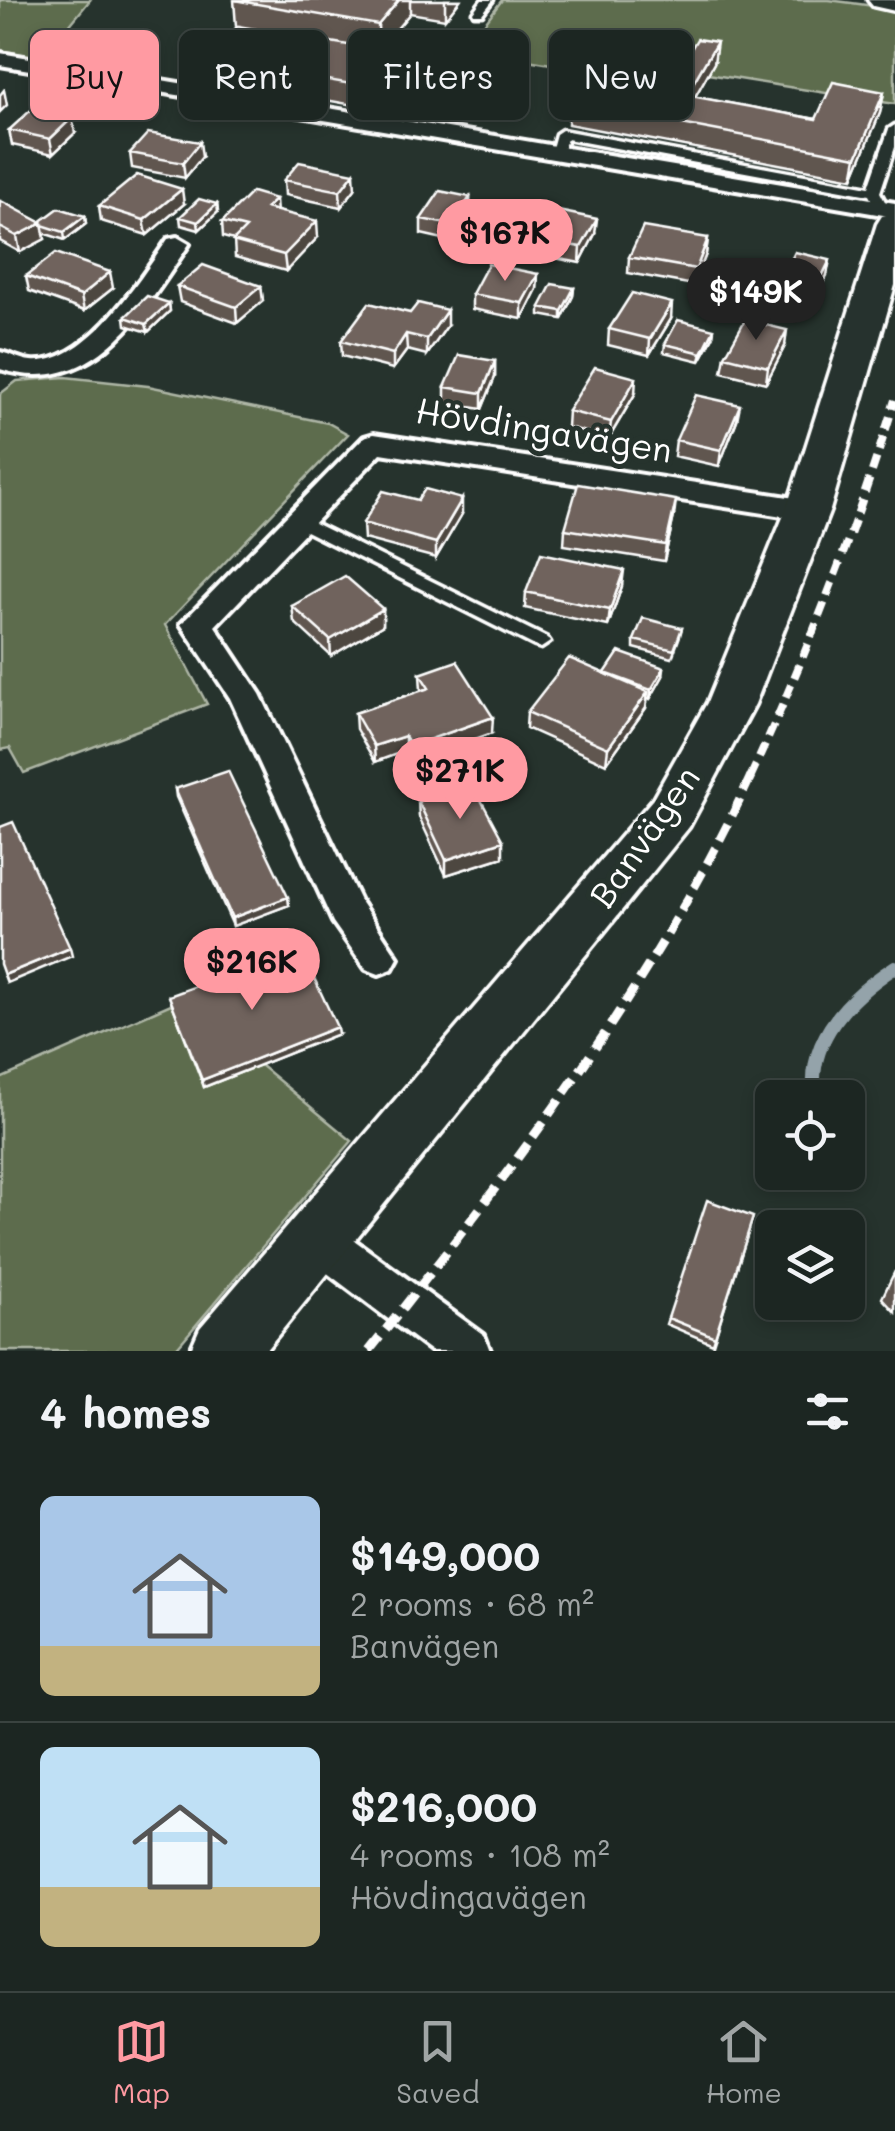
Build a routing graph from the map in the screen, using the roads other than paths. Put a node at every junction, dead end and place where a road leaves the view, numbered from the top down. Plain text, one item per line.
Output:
1 (488, 0) edge
2 (883, 0) edge
3 (895, 2) edge
4 (478, 12) dead end
5 (0, 59) edge
6 (895, 129) edge
7 (887, 209) edge
8 (177, 244) dead end
9 (0, 360) edge
10 (808, 510) junction
11 (302, 522) junction
12 (542, 642) dead end
13 (379, 958) dead end
14 (316, 1239) junction
15 (223, 1351) edge
16 (468, 1351) edge

1 - 4 lane
2 - 3 street
5 - 7 street
6 - 7 lane
7 - 10 street, Banvägen
8 - 9 street
10 - 11 street, Hövdingavägen
10 - 14 street, Banvägen
11 - 12 lane
11 - 13 street, Hövdingavägen
14 - 15 street, Banvägen
14 - 16 street

